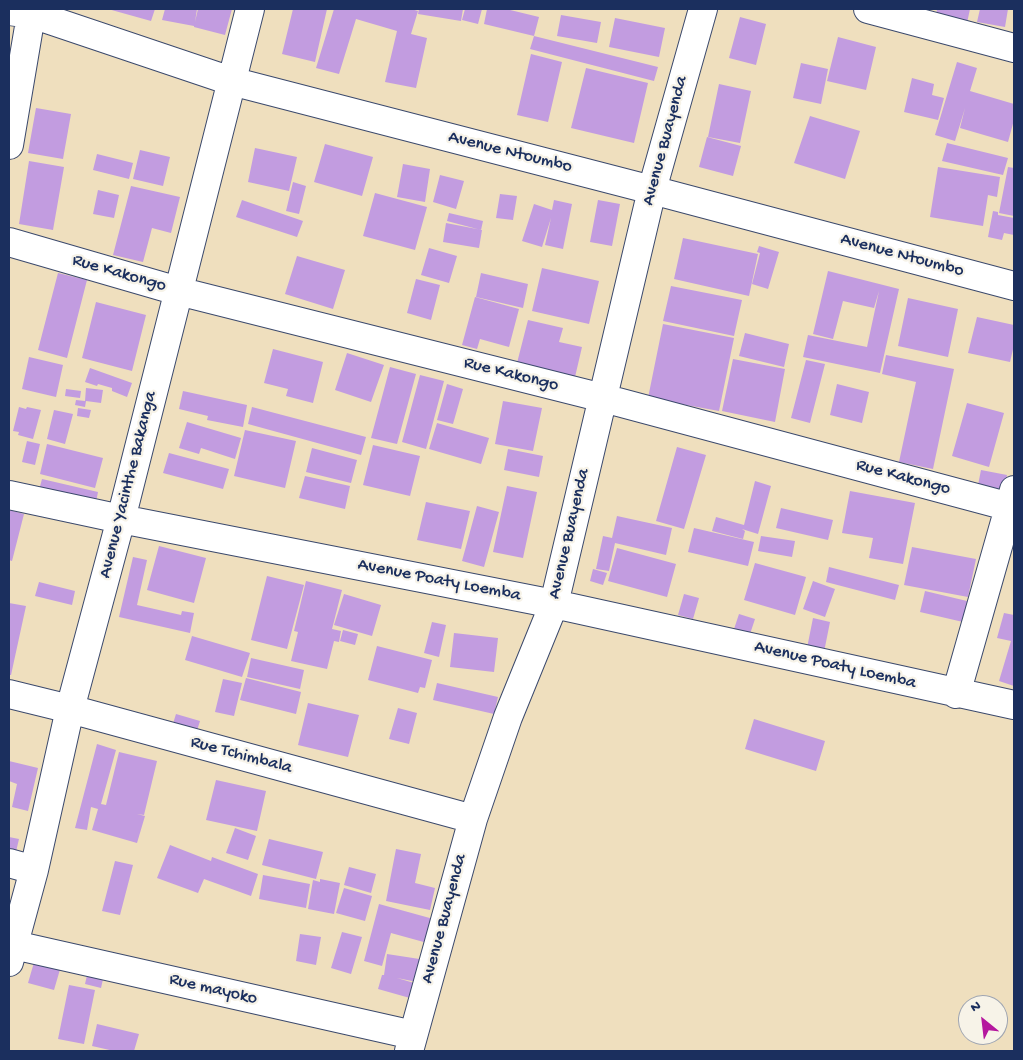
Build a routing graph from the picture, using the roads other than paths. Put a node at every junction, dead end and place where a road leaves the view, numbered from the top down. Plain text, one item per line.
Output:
1 (250, 9) edge
2 (703, 9) edge
3 (868, 9) edge
4 (24, 11) edge
5 (1014, 48) edge
6 (231, 81) junction
7 (9, 145) edge
8 (652, 190) junction
9 (9, 242) edge
10 (1014, 286) edge
11 (178, 292) junction
12 (602, 398) junction
13 (9, 495) edge
14 (1013, 501) edge
15 (121, 519) junction
16 (554, 604) junction
17 (9, 694) edge
18 (956, 694) junction
19 (1014, 705) edge
20 (70, 709) junction
21 (473, 819) junction
22 (22, 867) edge
23 (11, 953) edge
24 (411, 1043) edge

1 - 6 street, Avenue Yacinthe Bakanga
2 - 8 street, Avenue Buayenda
3 - 5 street
4 - 6 street, Avenue Ntoumbo
4 - 7 street
6 - 8 street, Avenue Ntoumbo
6 - 11 street, Avenue Yacinthe Bakanga
8 - 10 street, Avenue Ntoumbo
8 - 12 street, Avenue Buayenda
9 - 11 street, Rue Kakongo
11 - 12 street, Rue Kakongo
11 - 15 street, Avenue Yacinthe Bakanga
12 - 14 street, Rue Kakongo
12 - 16 street, Avenue Buayenda
13 - 15 street, Avenue Poaty Loemba
14 - 18 street
15 - 16 street, Avenue Poaty Loemba
15 - 20 street, Avenue Yacinthe Bakanga
16 - 18 street, Avenue Poaty Loemba
16 - 21 street, Avenue Buayenda
17 - 20 street, Rue Tchimbala
18 - 19 street, Avenue Poaty Loemba
20 - 21 street, Rue Tchimbala
20 - 22 street, Avenue Yacinthe Bakanga
21 - 24 street, Avenue Buayenda
22 - 23 street, Avenue Yacinthe Bakanga
23 - 24 street, Rue mayoko

